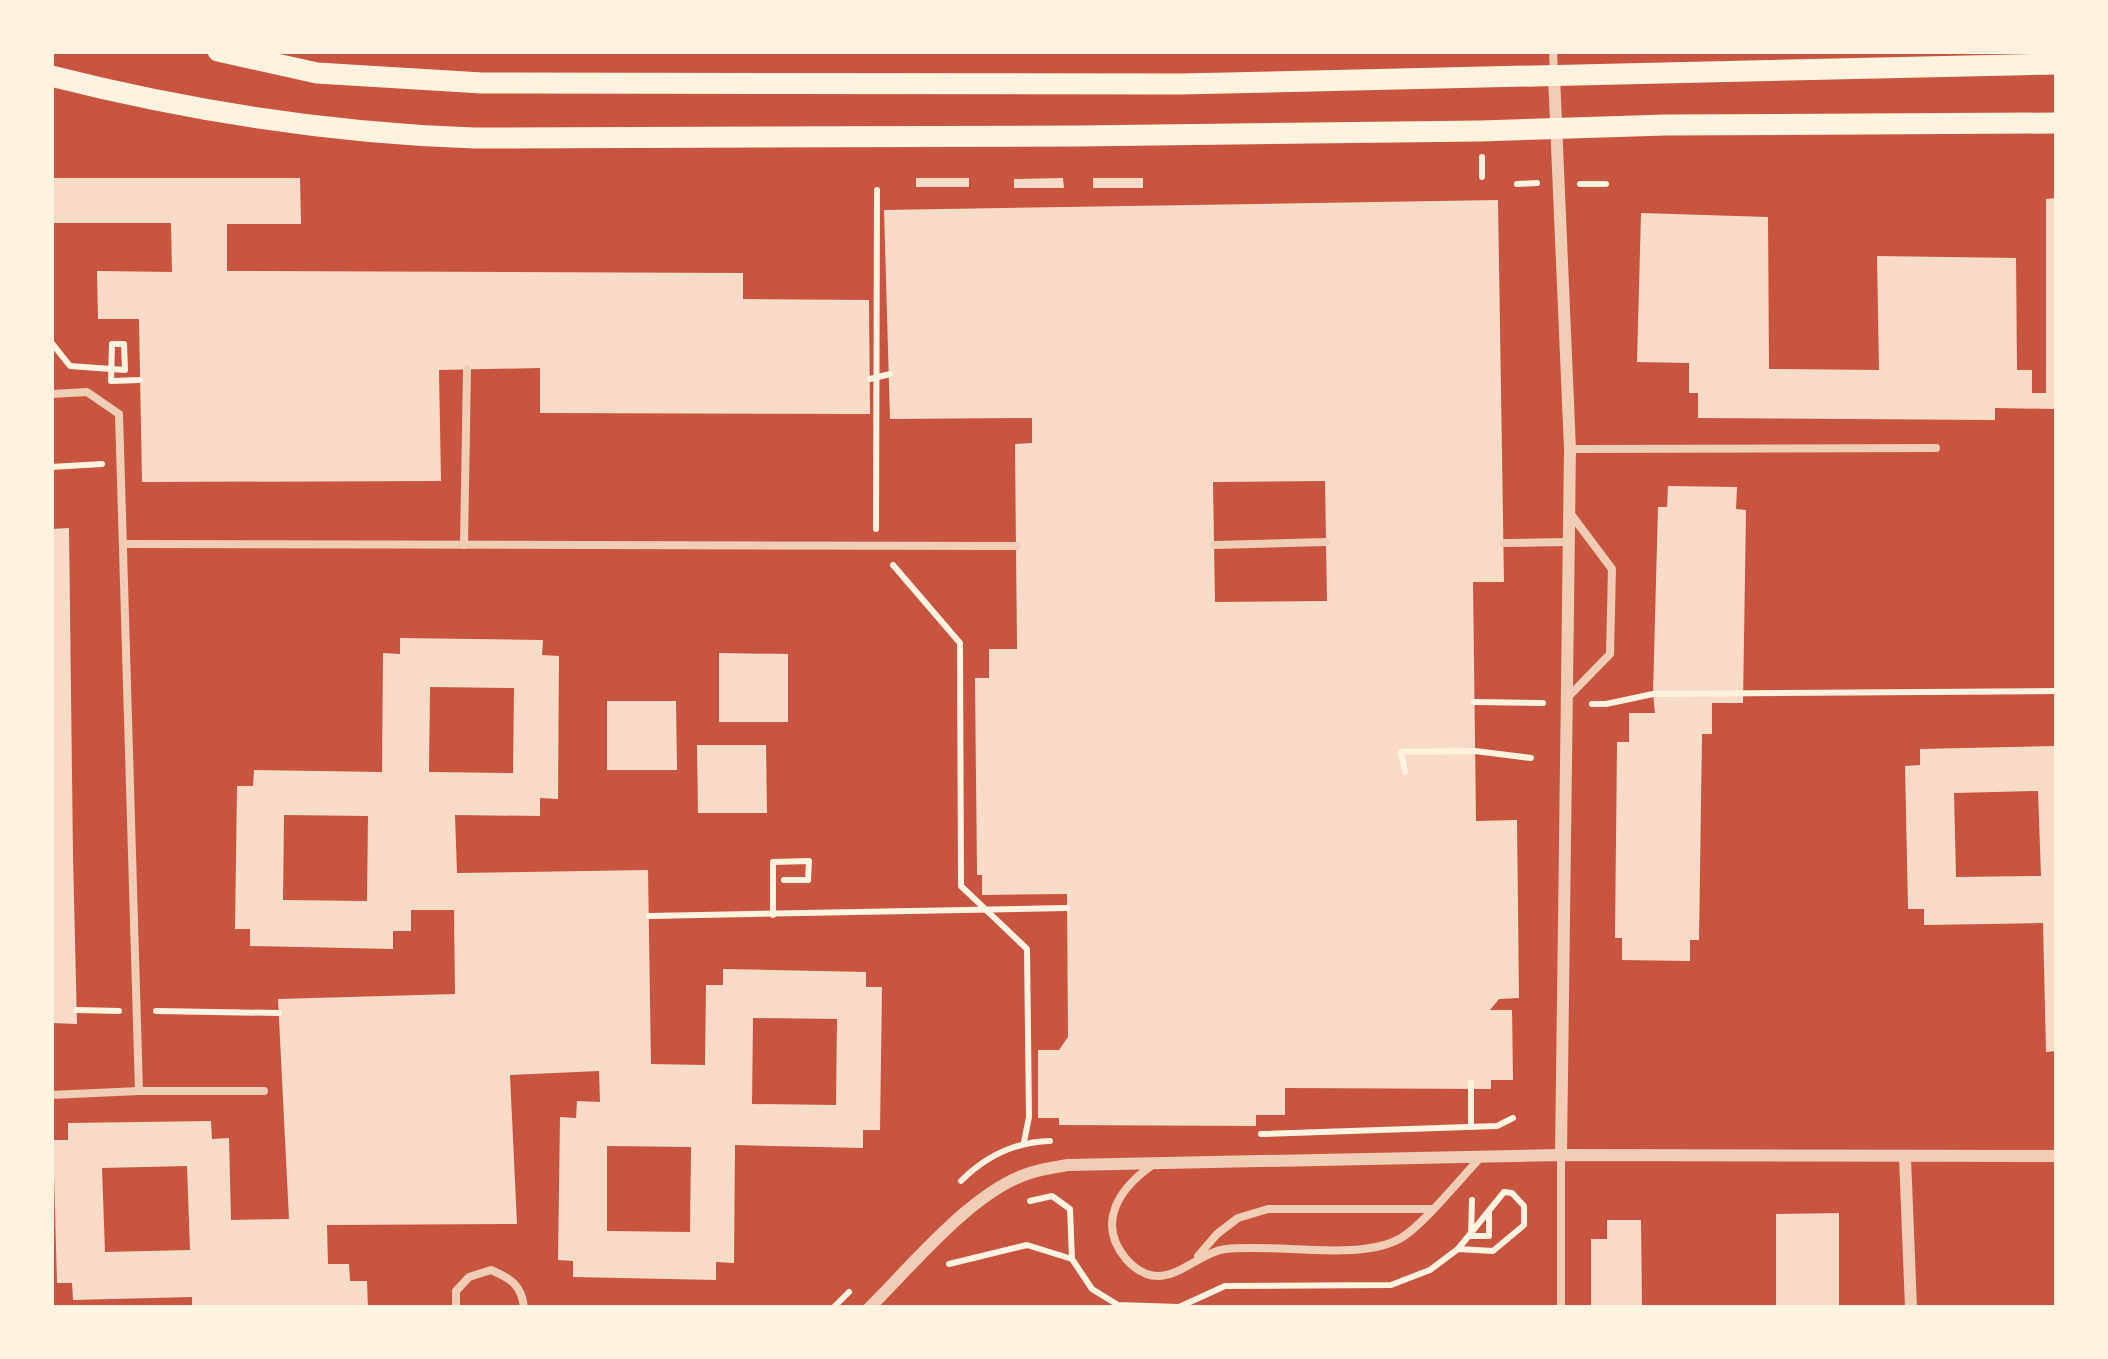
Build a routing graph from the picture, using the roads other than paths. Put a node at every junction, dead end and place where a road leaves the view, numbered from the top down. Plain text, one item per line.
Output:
1 (218, 51) edge
2 (1553, 51) edge
3 (2057, 64) edge
4 (51, 76) edge
5 (1554, 76) junction
6 (2057, 123) edge
7 (1555, 130) junction
8 (467, 369) dead end
9 (51, 394) edge
10 (1936, 448) dead end
11 (1570, 449) junction
12 (1569, 512) junction
13 (1326, 542) dead end
14 (1569, 542) junction
15 (1504, 543) dead end
16 (125, 544) junction
17 (464, 545) junction
18 (1214, 545) dead end
19 (1017, 546) dead end
20 (1569, 696) junction
21 (139, 1091) junction
22 (264, 1091) dead end
23 (51, 1095) edge
24 (1561, 1156) junction
25 (2057, 1156) edge
26 (1481, 1157) junction
27 (1905, 1157) junction
28 (1155, 1162) junction
29 (1432, 1209) junction
30 (1195, 1259) junction
31 (456, 1308) edge
32 (524, 1308) edge
33 (869, 1308) edge
34 (1561, 1308) edge
35 (1911, 1308) edge

1 - 5 main road
2 - 5 lane
3 - 5 main road
4 - 7 main road
5 - 7 street
6 - 7 main road
7 - 11 street
8 - 17 lane
9 - 16 lane
10 - 11 lane
11 - 12 street
12 - 14 street
12 - 20 lane
13 - 18 lane
14 - 15 lane
14 - 20 street
16 - 17 lane
16 - 21 lane
17 - 19 lane
20 - 24 street
21 - 22 lane
21 - 23 lane
24 - 26 street
24 - 27 street
24 - 34 lane
25 - 27 street
26 - 28 street
26 - 29 lane
27 - 35 street
28 - 30 lane
28 - 33 street
29 - 30 lane
29 - 30 lane
31 - 32 lane

